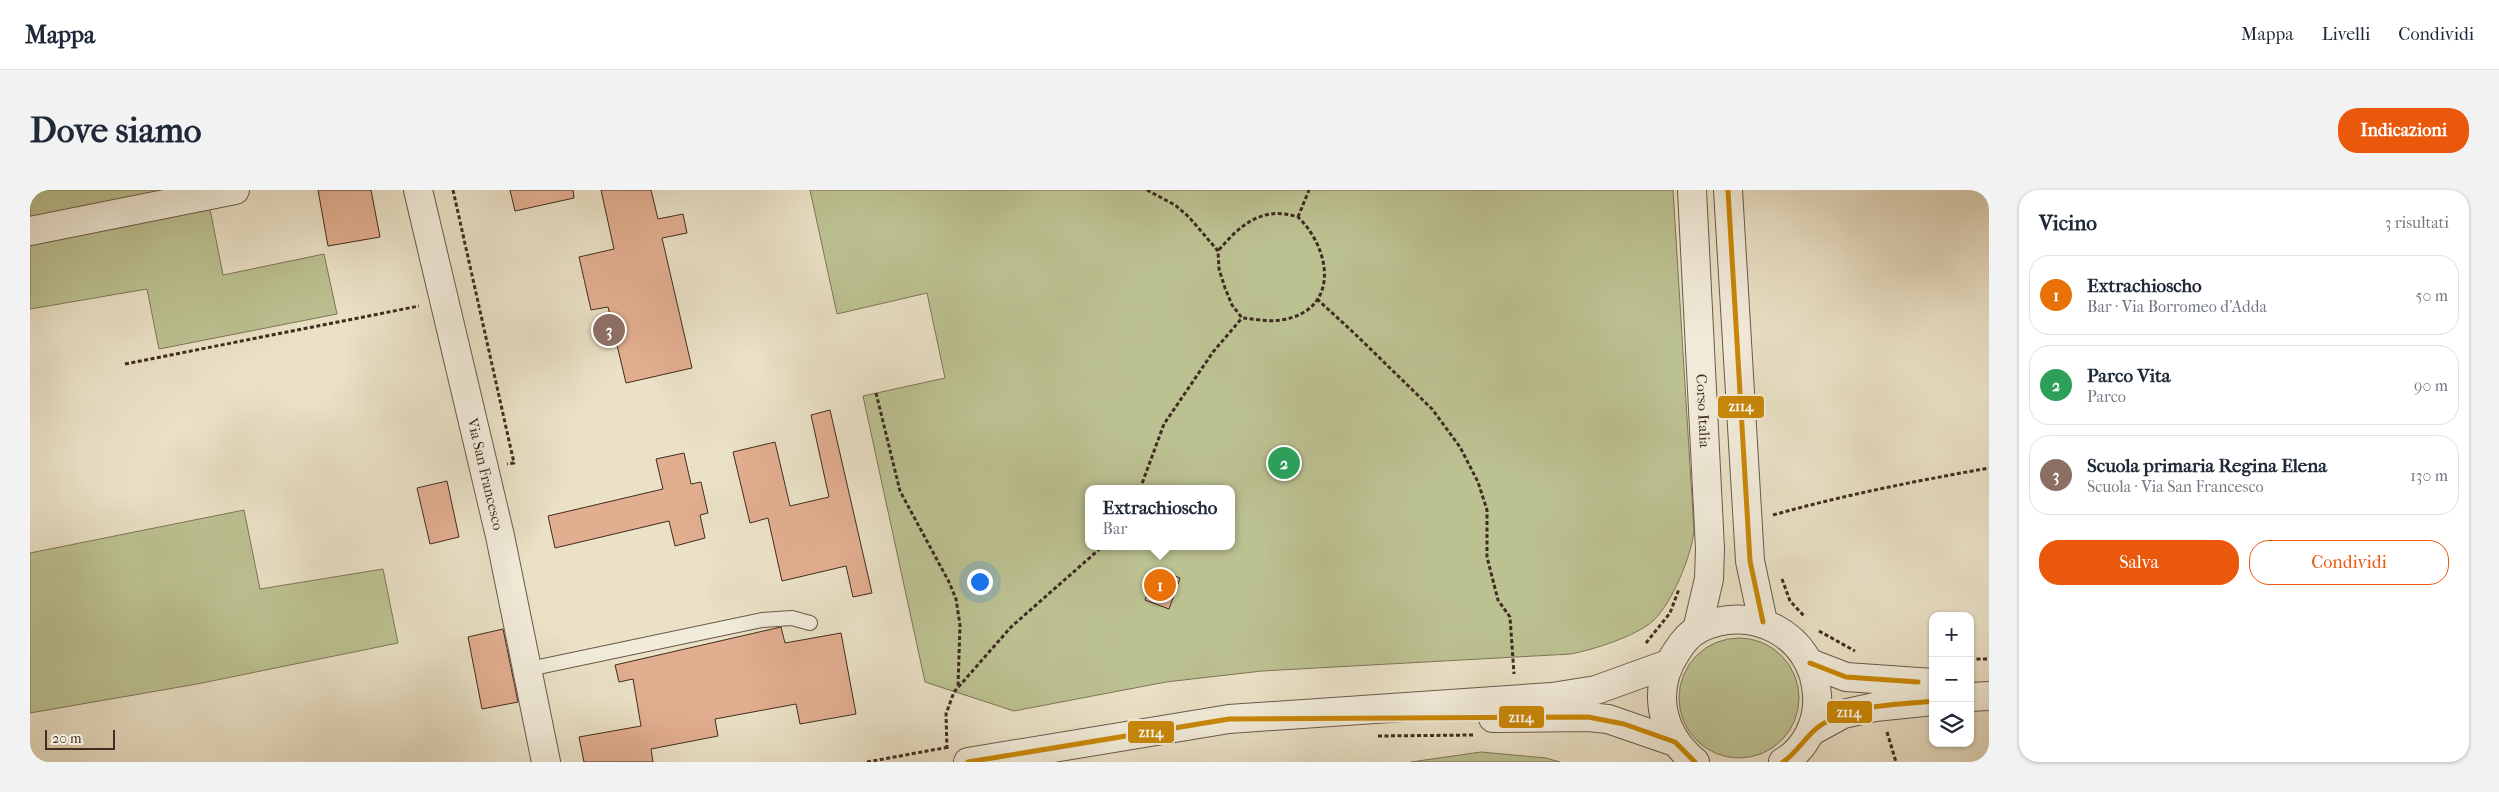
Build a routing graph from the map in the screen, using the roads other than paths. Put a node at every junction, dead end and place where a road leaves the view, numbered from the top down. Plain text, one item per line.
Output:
1 (235, 190) edge
2 (418, 190) edge
3 (1692, 190) edge
4 (1728, 190) edge
5 (30, 231) edge
6 (1762, 622) junction
7 (810, 623) dead end
8 (1697, 630) junction
9 (1810, 663) junction
10 (1668, 664) junction
11 (529, 670) junction
12 (1989, 682) edge
13 (1929, 683) edge
14 (1974, 683) edge
15 (1989, 696) edge
16 (1974, 697) edge
17 (1929, 701) edge
18 (1229, 719) junction
19 (1812, 731) junction
20 (1675, 742) junction
21 (958, 758) edge
22 (1786, 761) edge
23 (546, 762) edge
24 (1695, 762) edge

1 - 5 street
2 - 11 street, Via San Francesco
3 - 8 street, Corso Italia
4 - 6 street
6 - 8 street
6 - 9 street
7 - 11 lane
8 - 10 street
9 - 13 street
9 - 19 street
10 - 18 street
10 - 20 street
11 - 23 street, Via San Francesco
12 - 14 street
15 - 16 street
17 - 19 street
18 - 20 street
18 - 21 street
19 - 22 street
20 - 24 street

